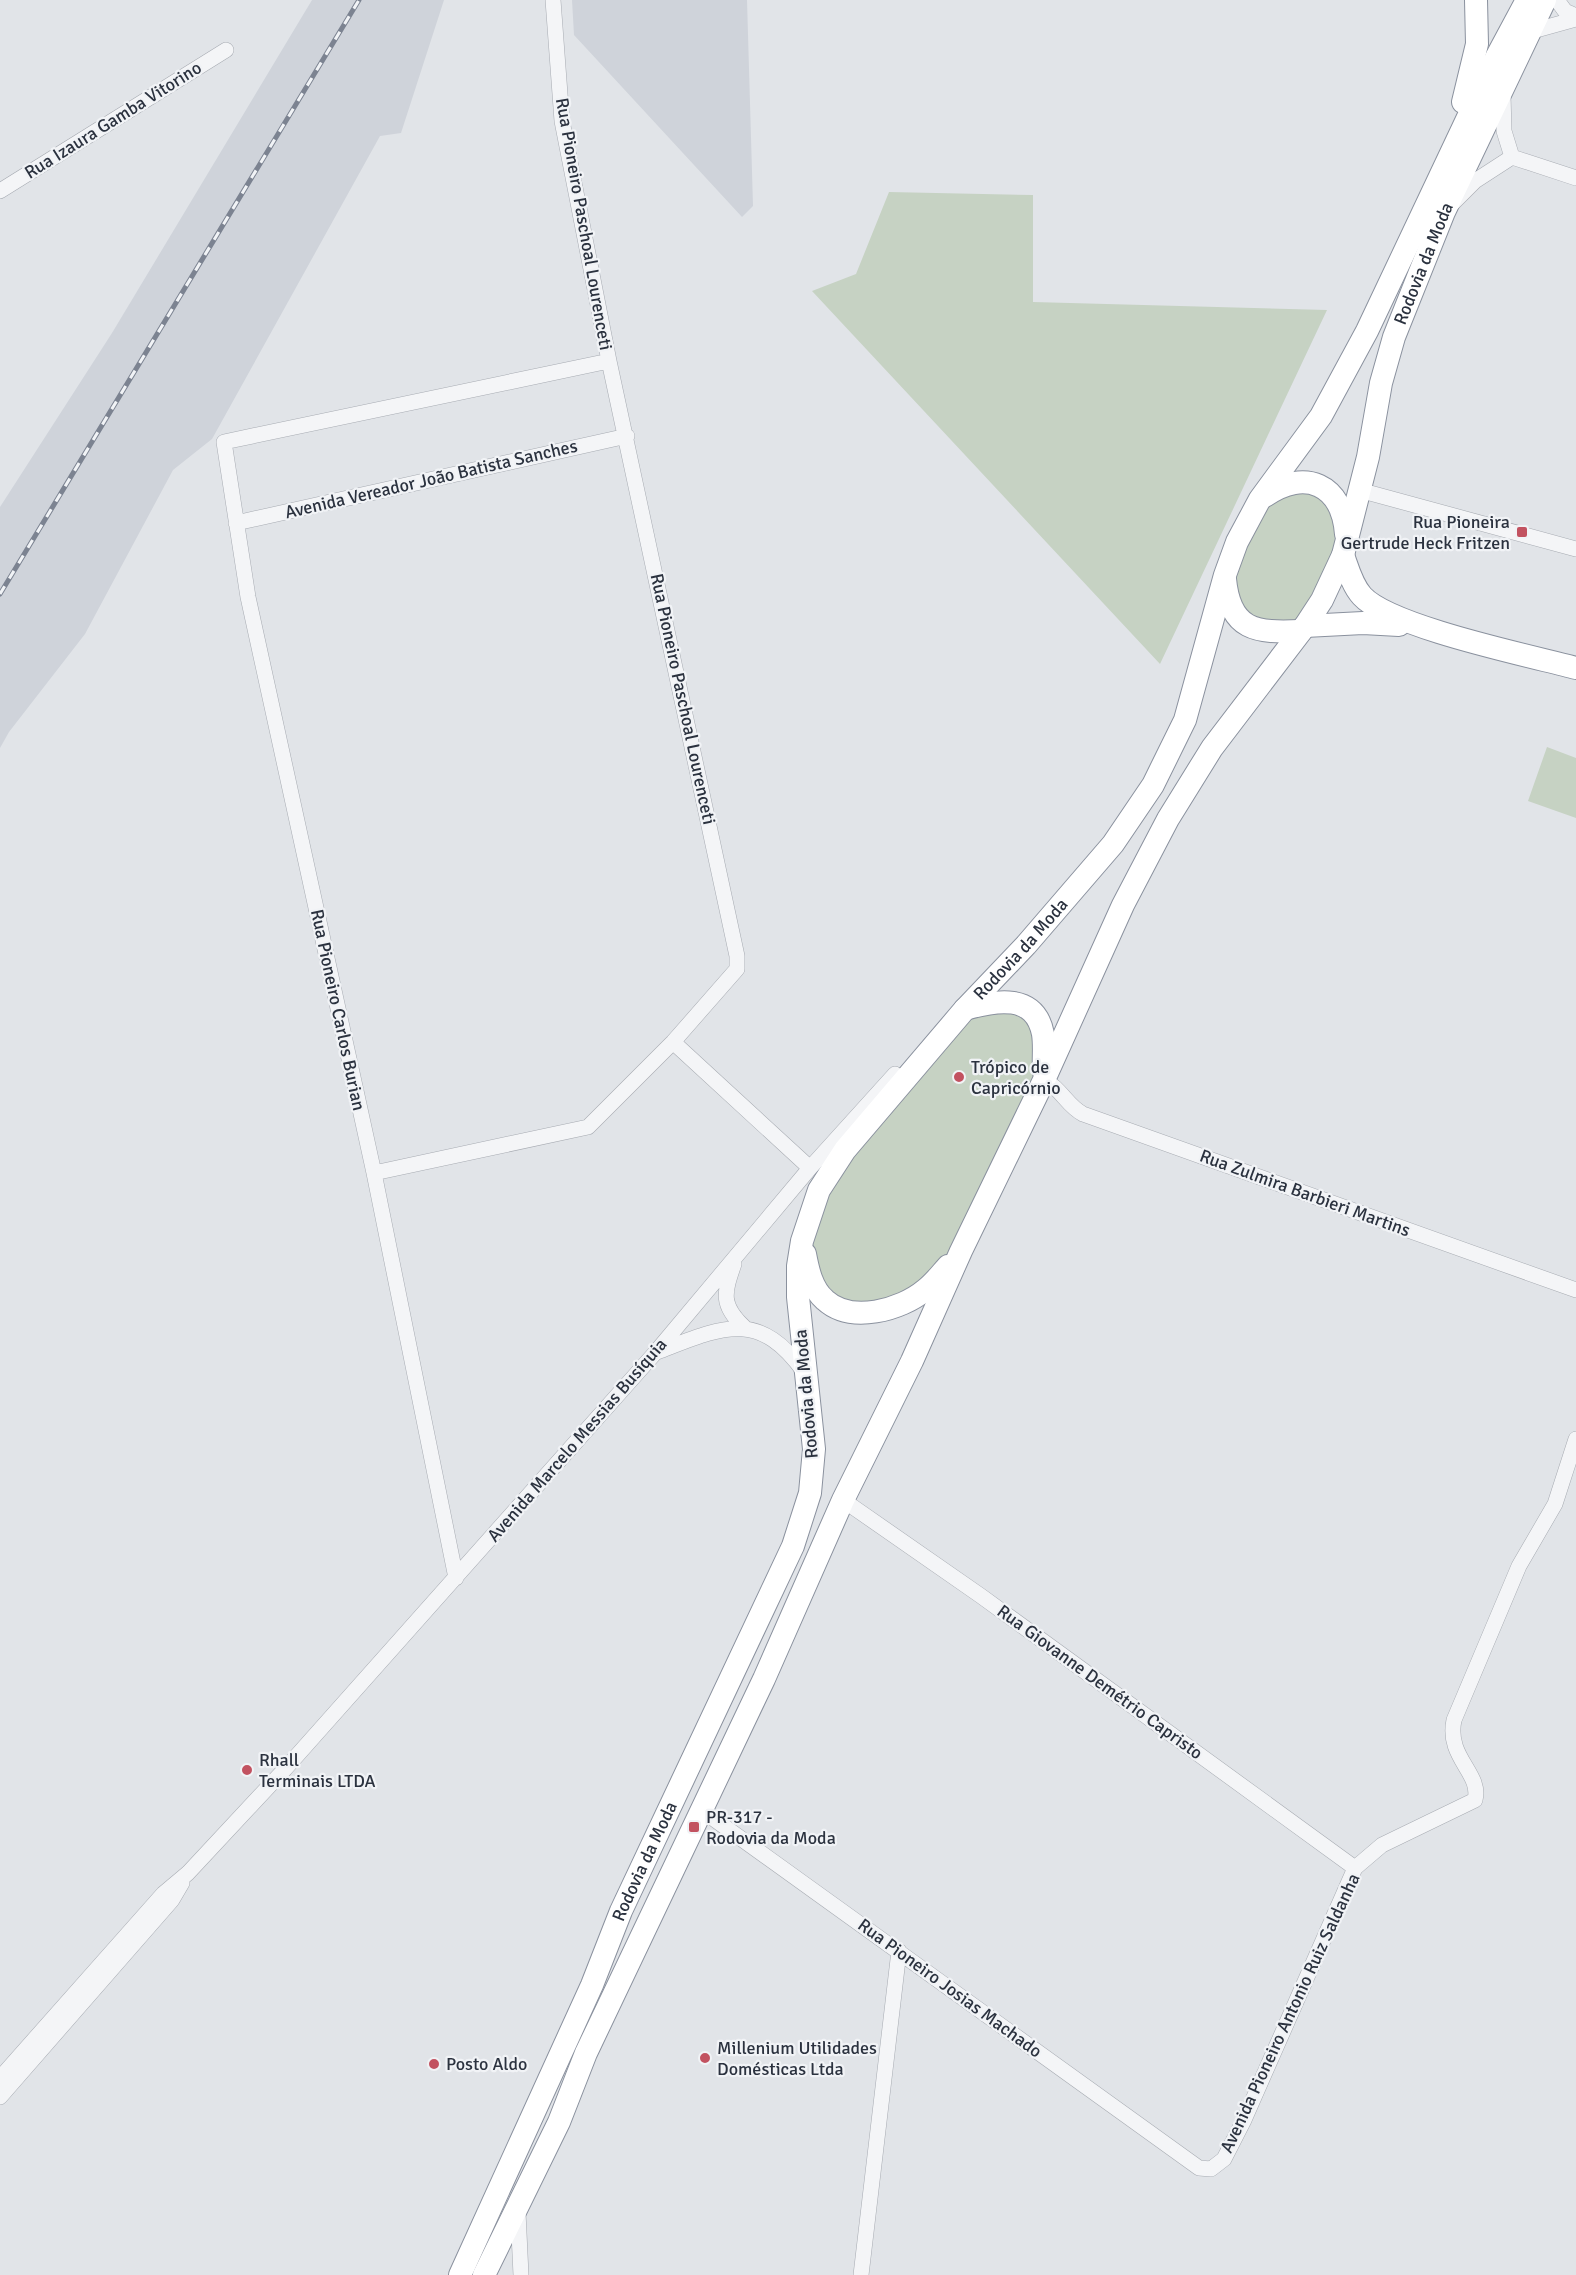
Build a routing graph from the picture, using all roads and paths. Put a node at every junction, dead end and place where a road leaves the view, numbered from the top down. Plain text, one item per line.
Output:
1 (553, 0) edge
2 (1476, 0) edge
3 (1527, 0) edge
4 (1545, 0) edge
5 (1557, 0) edge
6 (1576, 18) edge
7 (1528, 32) junction
8 (226, 50) dead end
9 (1503, 91) junction
10 (1512, 157) junction
11 (1576, 178) edge
12 (1438, 179) junction
13 (0, 191) edge
14 (1444, 212) junction
15 (609, 361) junction
16 (627, 436) junction
17 (1359, 490) junction
18 (1260, 499) junction
19 (236, 523) junction
20 (1345, 548) junction
21 (1576, 549) edge
22 (1225, 575) junction
23 (1422, 627) junction
24 (1303, 628) junction
25 (1576, 668) edge
26 (965, 1009) junction
27 (673, 1042) junction
28 (1044, 1080) junction
29 (810, 1168) junction
30 (374, 1173) junction
31 (802, 1241) junction
32 (961, 1251) junction
33 (737, 1255) junction
34 (1576, 1290) edge
35 (745, 1328) junction
36 (655, 1353) junction
37 (805, 1373) junction
38 (1576, 1439) edge
39 (843, 1500) junction
40 (456, 1578) junction
41 (700, 1809) junction
42 (1355, 1868) junction
43 (899, 1951) junction
44 (80, 1998) junction
45 (0, 2078) edge
46 (0, 2097) edge
47 (1199, 2168) joint
48 (518, 2202) junction
49 (460, 2275) edge
50 (484, 2275) edge
51 (521, 2275) edge
52 (861, 2275) edge

1 - 15 street, Rua Pioneiro Paschoal Lourenceti
2 - 12 highway
3 - 12 highway, Rodovia da Moda
4 - 7 highway, Rodovia da Moda
5 - 6 street
6 - 7 street
7 - 9 highway, Rodovia da Moda
8 - 13 street, Rua Izaura Gamba Vitorino
9 - 10 street
9 - 14 highway, Rodovia da Moda
10 - 11 street
10 - 14 street
12 - 18 highway, Rodovia da Moda
14 - 17 highway, Rodovia da Moda
15 - 16 street, Rua Pioneiro Paschoal Lourenceti
15 - 19 street, Rua Pioneiro Carlos Burian
16 - 19 street, Avenida Vereador João Batista Sanches
16 - 27 street, Rua Pioneiro Paschoal Lourenceti
17 - 20 highway, Rodovia da Moda
17 - 21 street
18 - 20 highway
18 - 22 highway
19 - 30 street, Rua Pioneiro Carlos Burian
20 - 23 highway
20 - 24 highway
22 - 24 highway
22 - 26 highway, Rodovia da Moda
23 - 24 highway
23 - 25 highway
24 - 28 highway, Rodovia da Moda
26 - 28 highway
26 - 29 street, Avenida Marcelo Messias Busíquia
26 - 31 highway, Rodovia da Moda
27 - 29 street
27 - 30 street, Rua Pioneiro Paschoal Lourenceti
28 - 32 highway, Rodovia da Moda
28 - 34 street, Rua Zulmira Barbieri Martins
29 - 33 street, Avenida Marcelo Messias Busíquia
30 - 40 street, Rua Pioneiro Carlos Burian
31 - 32 highway
31 - 37 highway, Rodovia da Moda
32 - 39 highway, Rodovia da Moda
33 - 35 street
33 - 36 street, Avenida Marcelo Messias Busíquia
35 - 36 street
35 - 37 street
36 - 40 street, Avenida Marcelo Messias Busíquia
37 - 49 highway, Rodovia da Moda
38 - 42 street, Avenida Pioneiro Antonio Ruiz Saldanha
39 - 41 highway, Rodovia da Moda
39 - 42 street, Rua Giovanne Demétrio Capristo
40 - 44 street, Avenida Marcelo Messias Busíquia
41 - 43 street, Rua Pioneiro Josias Machado
41 - 48 highway, Rodovia da Moda
42 - 47 street, Avenida Pioneiro Antonio Ruiz Saldanha
43 - 47 street, Rua Pioneiro Josias Machado
43 - 52 street
44 - 45 street, Avenida Marcelo Messias Busíquia
44 - 46 street, Avenida Marcelo Messias Busíquia
48 - 50 highway, Rodovia da Moda
48 - 51 street

